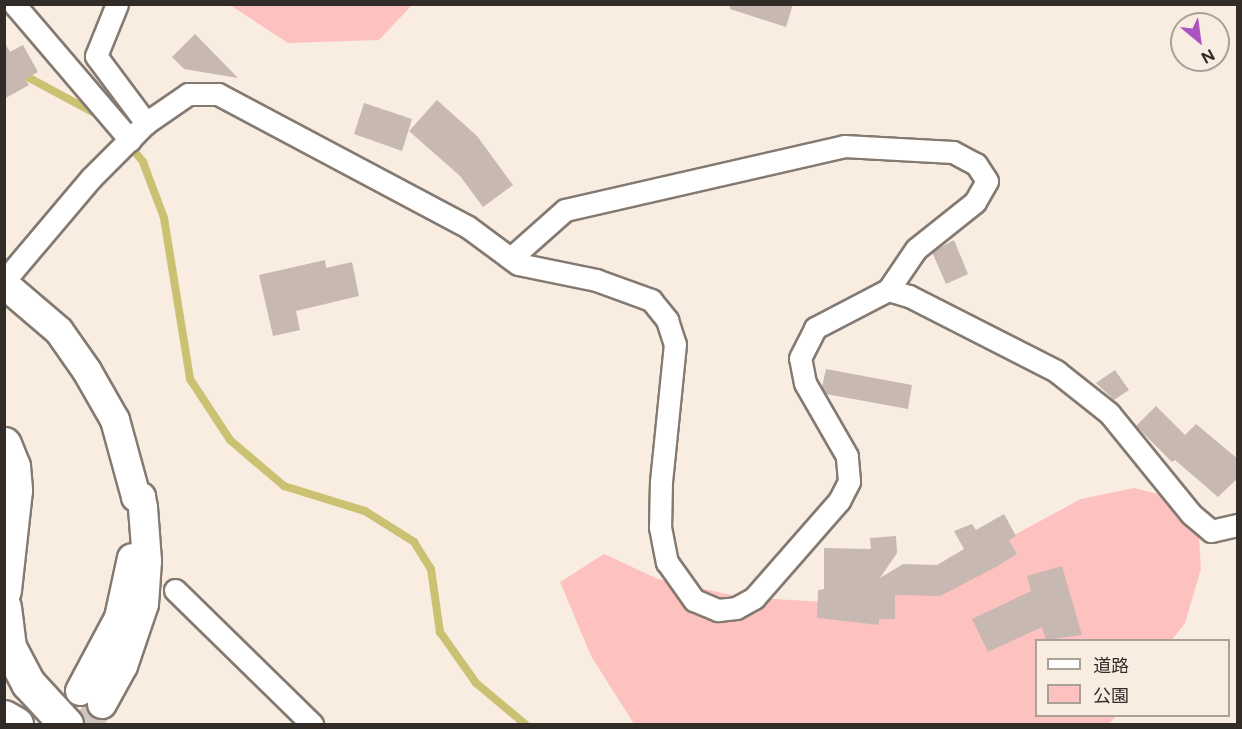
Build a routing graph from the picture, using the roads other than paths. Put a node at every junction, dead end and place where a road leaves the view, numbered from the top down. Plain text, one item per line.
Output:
1 (14, 4) edge
2 (117, 4) edge
3 (146, 123) junction
4 (130, 140) junction
5 (511, 258) junction
6 (4, 282) edge
7 (888, 290) junction
8 (4, 444) edge
9 (1238, 525) edge
10 (4, 590) edge
11 (175, 590) dead end
12 (4, 608) edge
13 (91, 698) tunnel mouth
14 (4, 717) edge
15 (16, 724) edge
16 (66, 724) edge
17 (312, 724) edge

1 - 4 street
2 - 3 street
3 - 4 street
3 - 5 street
4 - 6 street
5 - 7 street
5 - 7 street
6 - 13 street
7 - 9 street
8 - 10 highway
11 - 17 street
12 - 16 highway
14 - 15 highway

